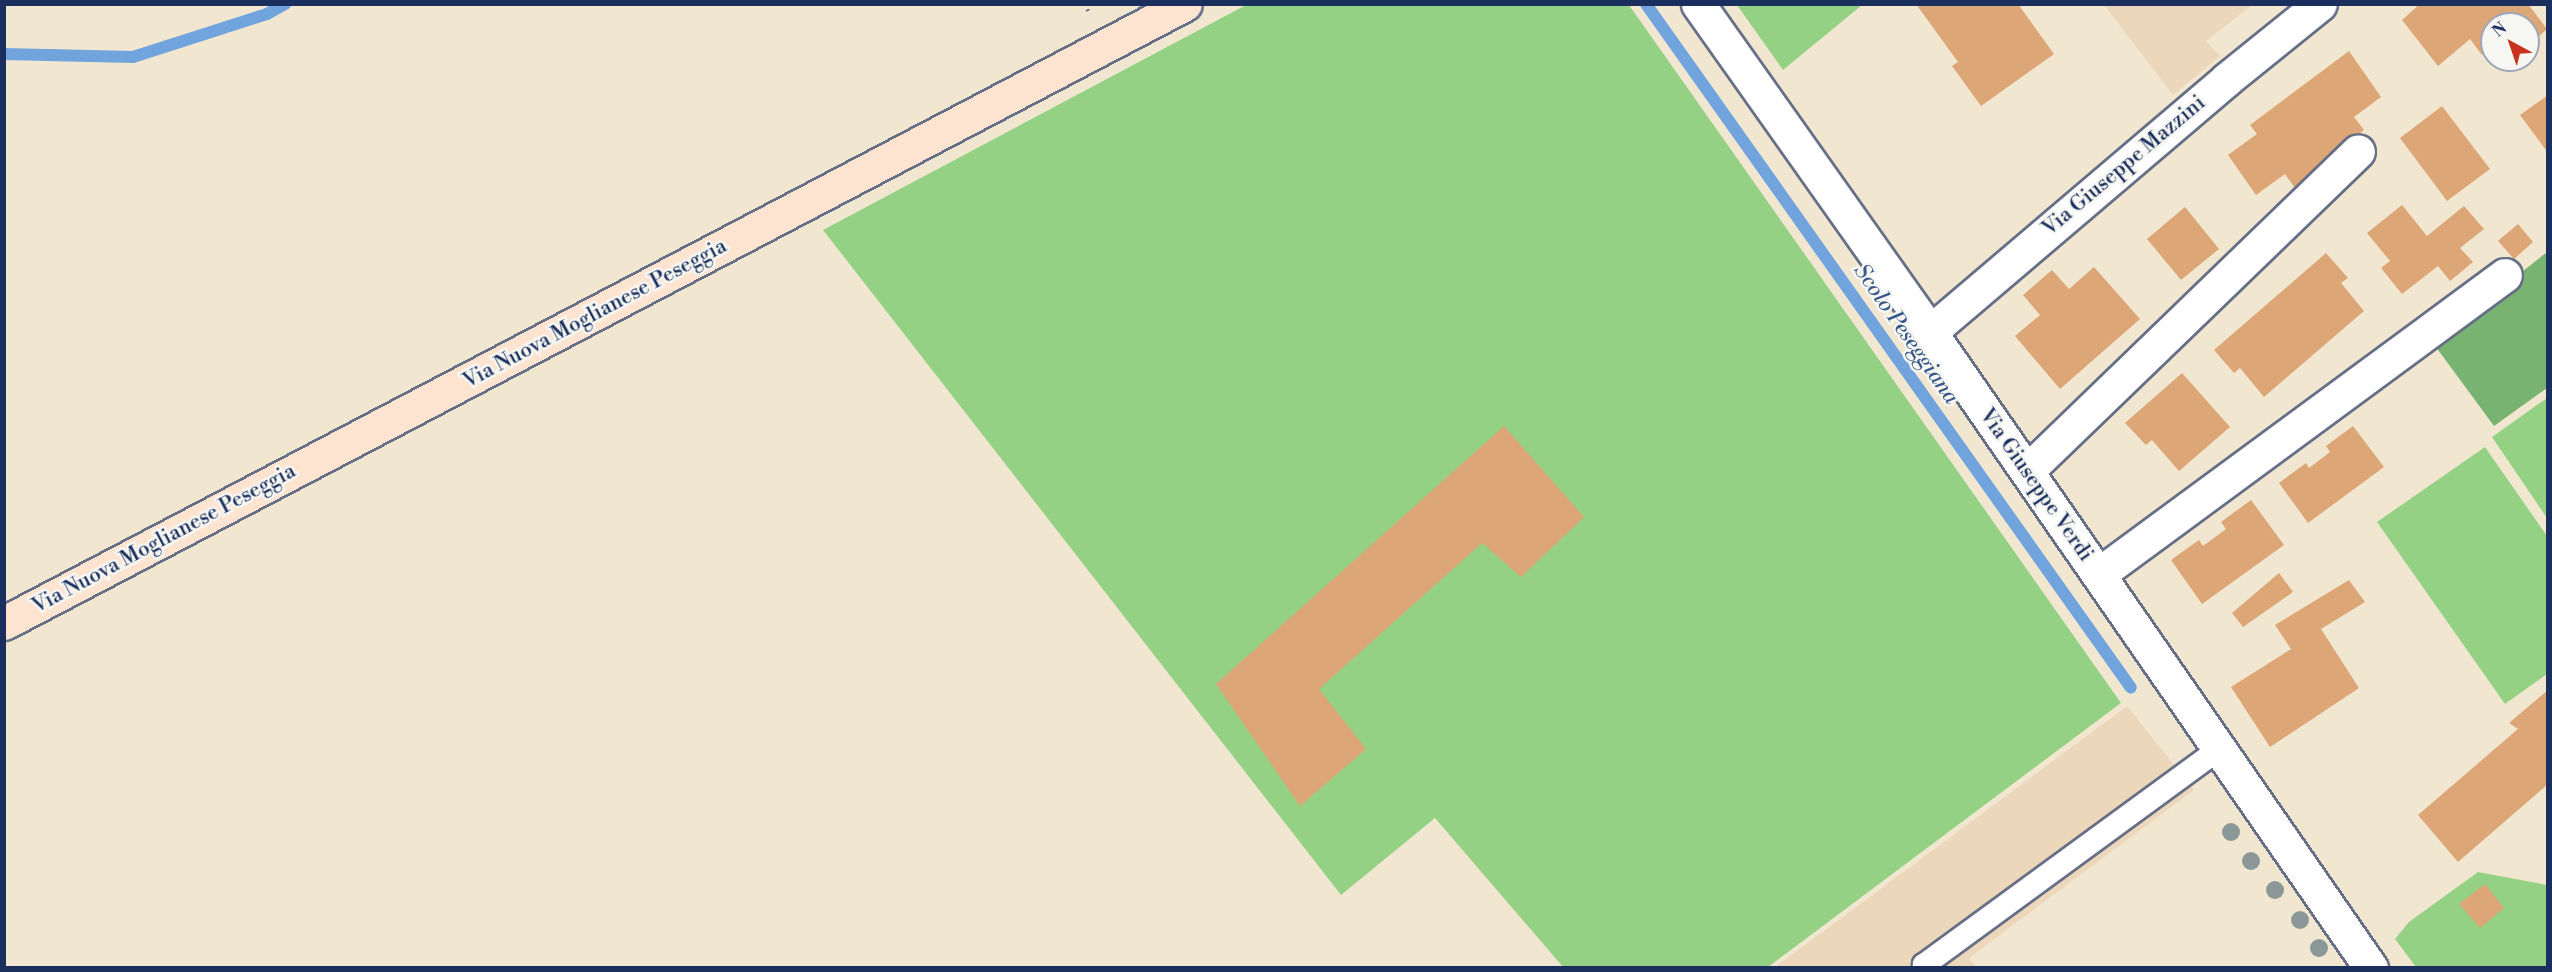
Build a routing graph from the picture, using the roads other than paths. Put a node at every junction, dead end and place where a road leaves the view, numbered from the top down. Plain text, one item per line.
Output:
1 (1185, 4) edge
2 (1698, 4) edge
3 (2320, 4) edge
4 (2358, 151) dead end
5 (2505, 275) dead end
6 (1930, 332) junction
7 (2027, 471) junction
8 (2098, 574) junction
9 (4, 623) edge
10 (2218, 750) junction
11 (1926, 968) edge
12 (2371, 968) edge

1 - 9 main road, Via Nuova Moglianese Peseggia
2 - 6 street, Via Giuseppe Verdi
3 - 6 street, Via Giuseppe Mazzini
4 - 7 street
5 - 8 street
6 - 7 street, Via Giuseppe Verdi
7 - 8 street, Via Giuseppe Verdi
8 - 10 street, Via Giuseppe Verdi
10 - 11 lane
10 - 12 street, Via Giuseppe Verdi

